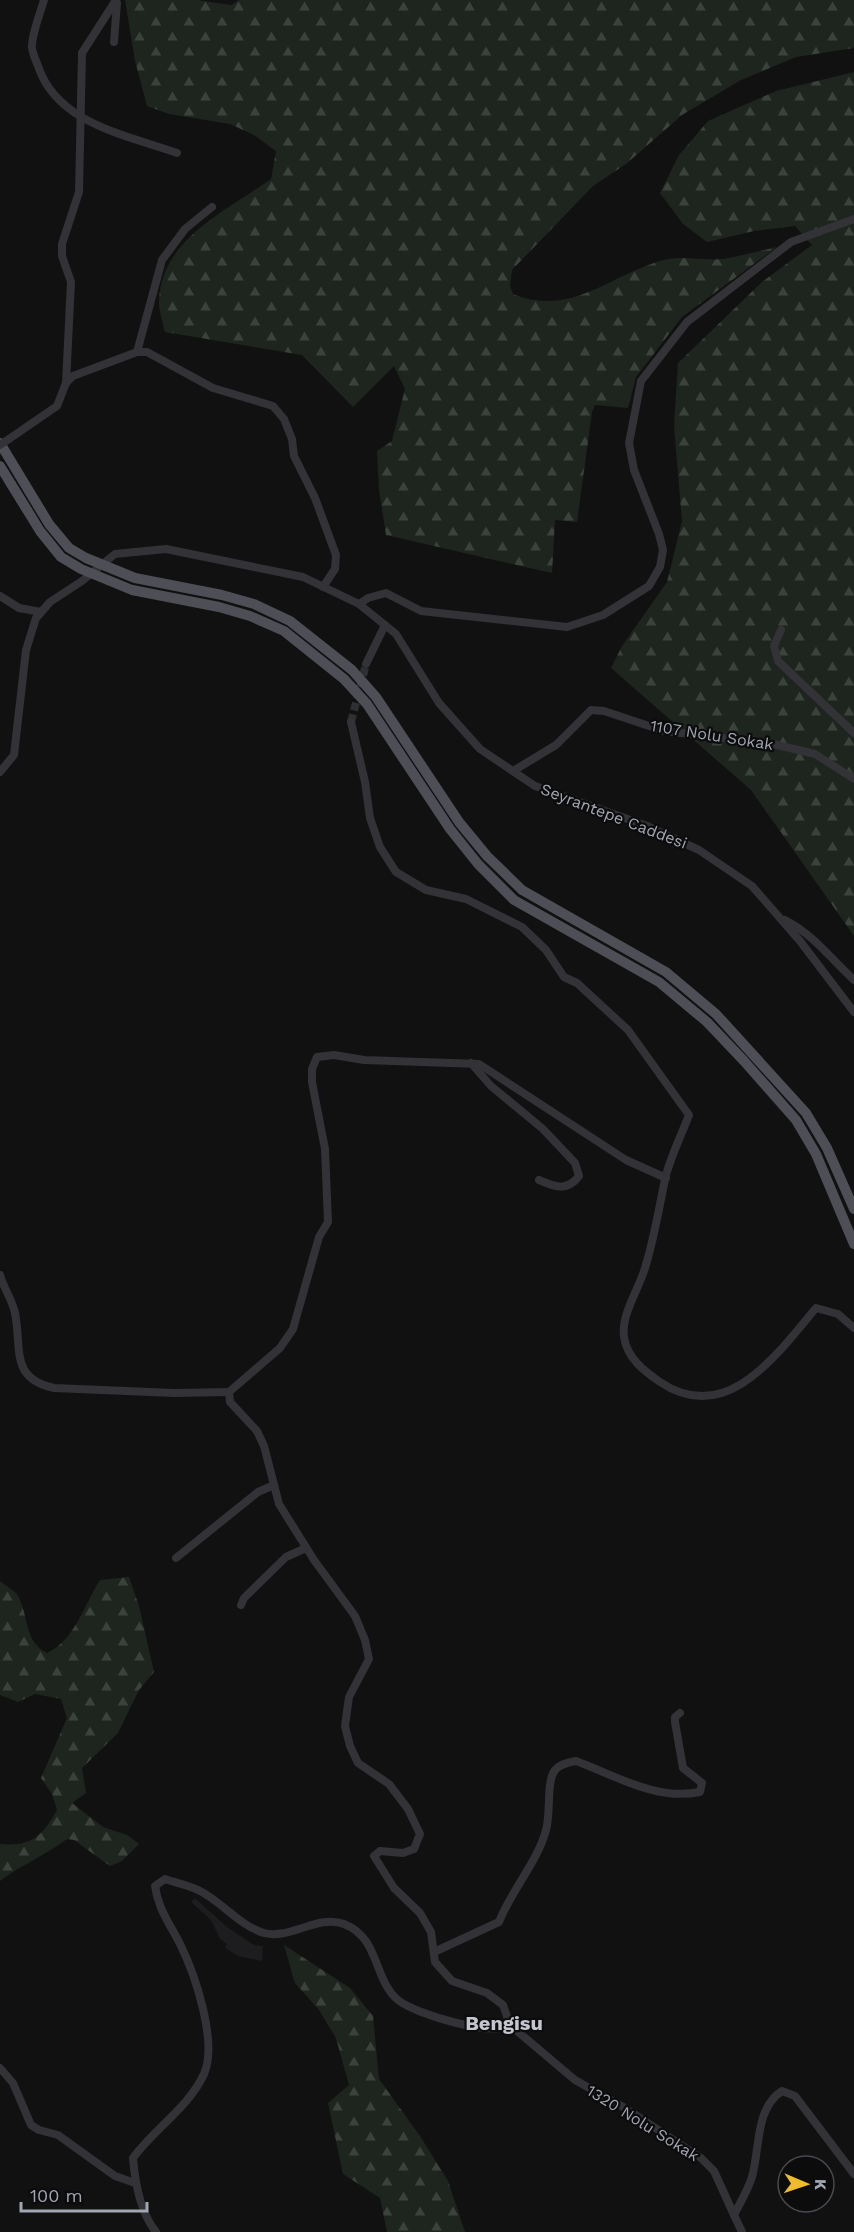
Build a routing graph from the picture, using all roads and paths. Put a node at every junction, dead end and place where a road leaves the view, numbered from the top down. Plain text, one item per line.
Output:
1 (44, 0) edge
2 (117, 0) edge
3 (114, 42) dead end
4 (79, 116) junction
5 (177, 153) dead end
6 (212, 207) dead end
7 (854, 219) edge
8 (137, 352) junction
9 (66, 382) junction
10 (3, 442) edge
11 (0, 466) edge
12 (102, 565) junction
13 (92, 573) junction
14 (323, 587) junction
15 (0, 596) edge
16 (359, 604) junction
17 (41, 612) junction
18 (385, 625) junction
19 (781, 630) dead end
20 (366, 664) tunnel mouth
21 (351, 722) tunnel mouth
22 (854, 733) edge
23 (513, 771) junction
24 (0, 772) edge
25 (854, 779) edge
26 (778, 916) junction
27 (854, 980) edge
28 (854, 1012) edge
29 (471, 1063) junction
30 (666, 1178) junction
31 (539, 1180) dead end
32 (854, 1209) edge
33 (854, 1244) edge
34 (0, 1275) edge
35 (854, 1328) edge
36 (228, 1392) junction
37 (274, 1485) junction
38 (306, 1548) junction
39 (176, 1558) dead end
40 (241, 1605) dead end
41 (680, 1713) dead end
42 (434, 1952) junction
43 (510, 2025) junction
44 (0, 2068) edge
45 (854, 2174) edge
46 (135, 2183) junction
47 (734, 2215) junction
48 (156, 2232) edge
49 (742, 2232) edge

1 - 4 street
2 - 3 street
2 - 4 street
4 - 5 street
4 - 9 street
6 - 8 street
7 - 16 street
8 - 9 street
8 - 14 street
9 - 10 street
10 - 12 main road
11 - 13 main road
12 - 13 street, Seyrantepe Caddesi
12 - 14 street, Seyrantepe Caddesi
12 - 32 main road
13 - 17 street, Seyrantepe Caddesi
13 - 33 main road
14 - 16 street, Seyrantepe Caddesi
15 - 17 street
16 - 18 street, Seyrantepe Caddesi
17 - 24 street, Seyrantepe Caddesi
18 - 20 street
18 - 23 street, Seyrantepe Caddesi
19 - 22 street
21 - 30 street
23 - 25 street, 1107 Nolu Sokak
23 - 26 street, Seyrantepe Caddesi
26 - 27 street
26 - 28 street, Seyrantepe Caddesi
29 - 30 street
29 - 31 street
29 - 36 street
30 - 35 street
34 - 36 street
36 - 37 street
37 - 38 street
37 - 39 street
38 - 40 street
38 - 42 street
41 - 42 street
42 - 43 street
43 - 46 street
43 - 47 street, 1320 Nolu Sokak
44 - 46 street
45 - 47 street
46 - 48 street
47 - 49 street, 1320 Nolu Sokak

